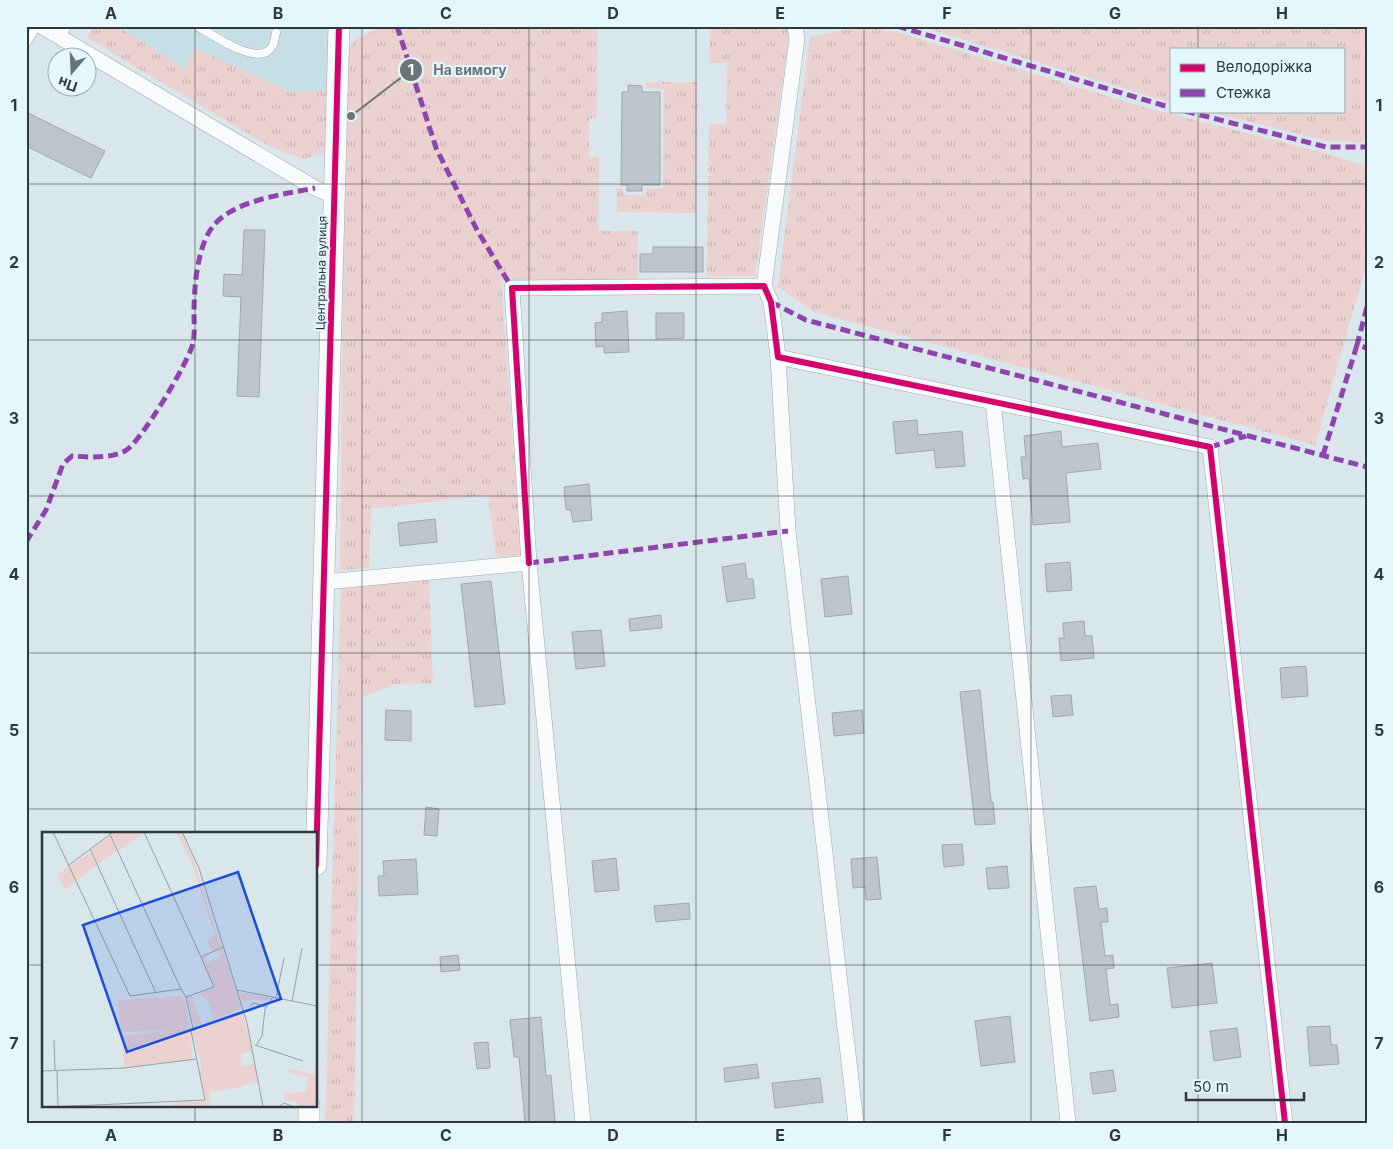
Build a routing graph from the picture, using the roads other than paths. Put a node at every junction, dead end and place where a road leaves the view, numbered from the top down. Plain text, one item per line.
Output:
1 (37, 26) edge
2 (41, 26) edge
3 (197, 26) edge
4 (339, 26) edge
5 (795, 26) edge
6 (64, 32) edge
7 (276, 33) dead end
8 (26, 44) edge
9 (334, 196) junction
10 (764, 286) junction
11 (778, 357) junction
12 (993, 402) junction
13 (529, 563) junction
14 (325, 582) junction
15 (317, 832) edge
16 (309, 1106) edge
17 (308, 1123) edge
18 (583, 1123) edge
19 (856, 1123) edge
20 (1068, 1123) edge
21 (1286, 1123) edge

1 - 8 lane
2 - 6 street
3 - 7 lane
4 - 9 street, Центральна вулиця
5 - 10 street
6 - 9 street
9 - 14 street, Центральна вулиця
10 - 11 street
10 - 13 street
11 - 12 street
11 - 19 street
12 - 20 street
12 - 21 street
13 - 14 street
13 - 18 street
14 - 15 street, Центральна вулиця
16 - 17 street

